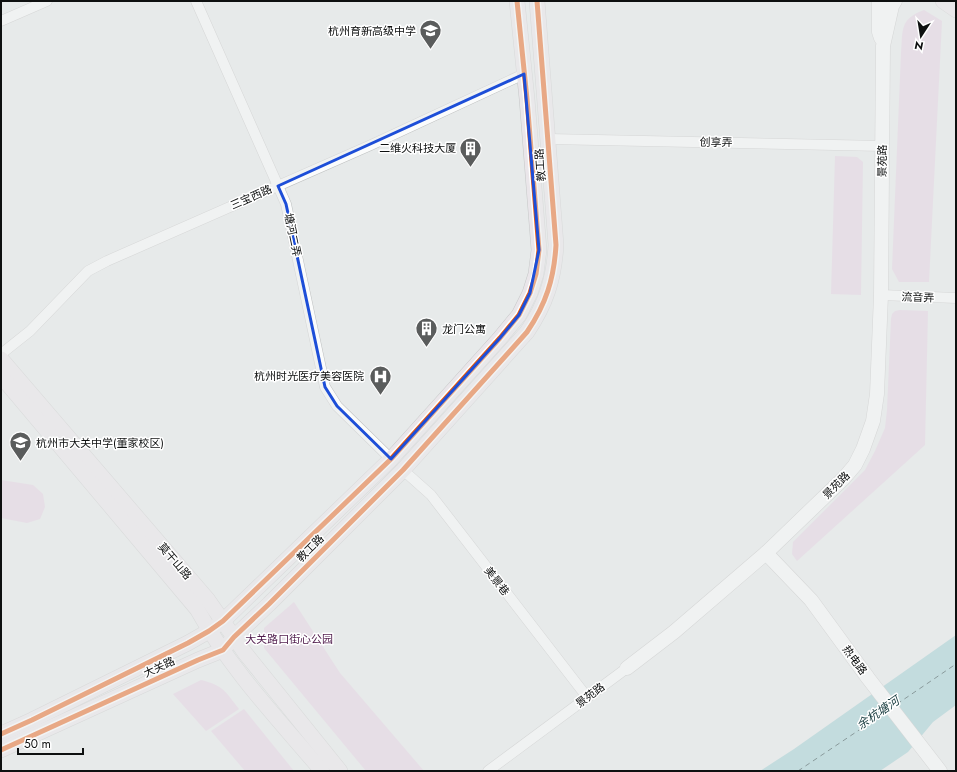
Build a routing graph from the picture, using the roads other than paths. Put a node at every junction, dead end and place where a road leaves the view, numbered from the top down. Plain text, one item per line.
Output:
1 (47, 1) edge
2 (196, 1) edge
3 (517, 1) edge
4 (537, 1) edge
5 (879, 1) edge
6 (895, 1) edge
7 (943, 1) edge
8 (956, 10) edge
9 (1, 21) edge
10 (883, 46) junction
11 (524, 74) junction
12 (549, 139) junction
13 (882, 146) junction
14 (278, 186) junction
15 (881, 296) junction
16 (956, 298) edge
17 (1, 354) edge
18 (1, 359) edge
19 (1, 376) edge
20 (391, 459) junction
21 (403, 470) junction
22 (766, 553) junction
23 (223, 621) junction
24 (209, 631) junction
25 (234, 636) junction
26 (223, 650) junction
27 (627, 668) joint
28 (588, 697) junction
29 (1, 734) edge
30 (1, 750) edge
31 (322, 771) edge
32 (340, 771) edge
33 (488, 771) edge
34 (940, 771) edge

1 - 9 street
2 - 14 street, 塘河二弄
3 - 11 main road, 教工路
4 - 12 main road, 教工路
5 - 10 street, 景苑路
6 - 10 street, 景苑路
7 - 8 main road
10 - 13 street, 景苑路
11 - 14 street, 三宝西路
11 - 20 main road, 教工路
12 - 13 street, 创享弄
12 - 21 main road, 教工路
13 - 15 street, 景苑路
14 - 17 street, 三宝西路
14 - 20 street, 塘河二弄
15 - 16 street, 流音弄
15 - 22 street, 景苑路
18 - 23 main road, 莫干山路
19 - 24 main road, 莫干山路
20 - 23 main road, 教工路
21 - 25 main road, 教工路
21 - 28 street, 美景巷
22 - 27 street, 景苑路
22 - 34 street, 热电路
23 - 24 main road, 大关路
23 - 25 main road, 莫干山路
24 - 26 main road, 莫干山路
24 - 29 main road, 大关路
25 - 26 main road
25 - 32 main road, 莫干山路
26 - 30 main road, 大关路
26 - 31 main road, 莫干山路
27 - 28 street, 景苑路
28 - 33 street, 景苑路

